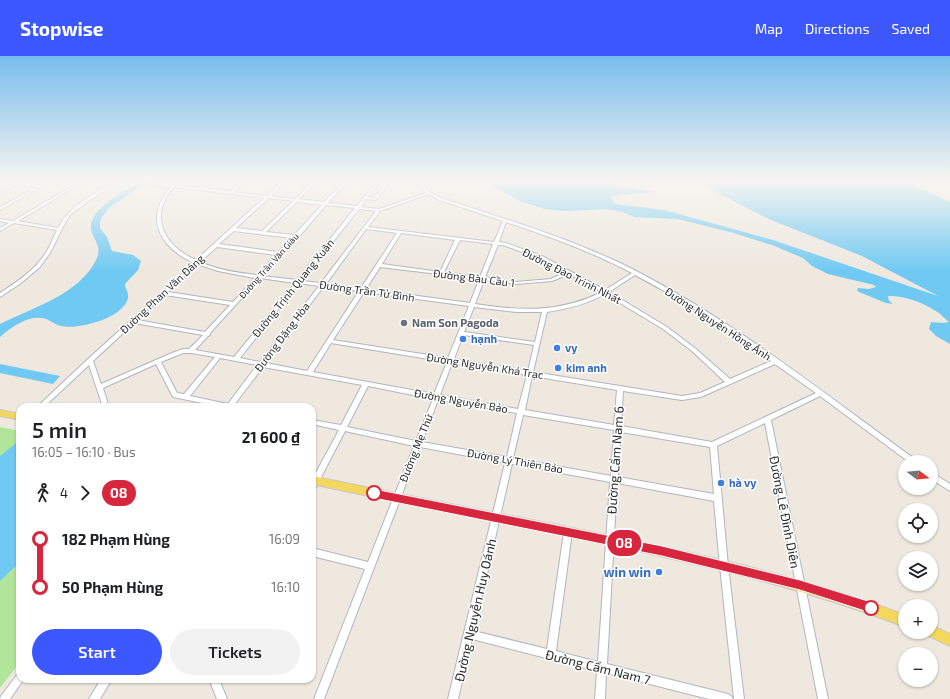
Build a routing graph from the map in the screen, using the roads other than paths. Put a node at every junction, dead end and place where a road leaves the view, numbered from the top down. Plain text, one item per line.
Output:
1 (32, 211) edge
2 (73, 211) edge
3 (158, 211) edge
4 (252, 211) edge
5 (286, 211) edge
6 (319, 211) edge
7 (356, 211) edge
8 (378, 211) edge
9 (477, 211) edge
10 (0, 220) edge
11 (505, 220) junction
12 (13, 222) junction
13 (365, 228) junction
14 (58, 229) junction
15 (232, 229) junction
16 (0, 230) edge
17 (264, 232) junction
18 (400, 232) junction
19 (296, 237) junction
20 (458, 240) junction
21 (496, 243) junction
22 (215, 245) junction
23 (280, 254) junction
24 (197, 262) junction
25 (379, 266) junction
26 (568, 273) junction
27 (635, 273) junction
28 (441, 274) junction
29 (260, 276) junction
30 (482, 280) junction
31 (298, 282) junction
32 (321, 285) junction
33 (0, 288) edge
34 (8, 290) junction
35 (362, 290) junction
36 (163, 293) junction
37 (607, 293) junction
38 (0, 295) edge
39 (234, 304) junction
40 (472, 306) junction
41 (545, 310) junction
42 (132, 321) junction
43 (461, 333) junction
44 (208, 334) junction
45 (330, 341) junction
46 (537, 344) junction
47 (191, 351) junction
48 (220, 356) junction
49 (236, 359) junction
50 (90, 360) junction
51 (451, 361) junction
52 (776, 361) junction
53 (158, 362) junction
54 (262, 364) junction
55 (309, 373) junction
56 (530, 373) junction
57 (729, 382) junction
58 (366, 384) junction
59 (100, 387) junction
60 (620, 388) junction
61 (820, 394) junction
62 (185, 397) junction
63 (436, 397) junction
64 (44, 403) edge
65 (105, 403) edge
66 (213, 403) edge
67 (234, 403) edge
68 (521, 411) junction
69 (0, 413) edge
70 (16, 417) edge
71 (767, 419) junction
72 (316, 423) edge
73 (342, 428) junction
74 (617, 428) junction
75 (418, 444) junction
76 (713, 445) junction
77 (904, 455) edge
78 (510, 460) junction
79 (316, 477) edge
80 (614, 479) junction
81 (938, 480) edge
82 (316, 484) edge
83 (950, 488) edge
84 (396, 498) junction
85 (718, 498) junction
86 (496, 517) junction
87 (568, 532) junction
88 (610, 540) junction
89 (316, 553) edge
90 (370, 566) junction
91 (724, 566) junction
92 (800, 585) junction
93 (898, 618) edge
94 (469, 634) junction
95 (938, 634) edge
96 (950, 640) edge
97 (551, 655) junction
98 (602, 668) junction
99 (16, 683) edge
100 (104, 683) edge
101 (216, 683) edge
102 (4, 699) edge
103 (94, 699) edge
104 (222, 699) edge
105 (318, 699) edge
106 (454, 699) edge
107 (600, 699) edge
108 (728, 699) edge
109 (739, 699) edge
110 (823, 699) edge

1 - 12 street
2 - 14 street
3 - 24 street, Đường Trần Tử Bình
4 - 15 street, Đường Phan Văn Đáng
5 - 17 street
6 - 19 street, Đường Trần Văn Giàu
7 - 31 street, Đường Trịnh Quang Xuân
8 - 13 street, Đường Đặng Hòa
9 - 11 street, Đường Nguyễn Hồng Ánh
10 - 12 street
11 - 21 street, Đường Mẹ Thứ
11 - 27 street, Đường Nguyễn Hồng Ánh
12 - 14 street
12 - 16 street
13 - 18 street, Đường Đào Trinh Nhất
13 - 32 street, Đường Đặng Hòa
14 - 34 street
15 - 17 street
15 - 22 street, Đường Phan Văn Đáng
17 - 19 street
18 - 20 street, Đường Đào Trinh Nhất
18 - 25 street
19 - 23 street, Đường Trần Văn Giàu
20 - 21 street, Đường Đào Trinh Nhất
20 - 28 street
21 - 26 street, Đường Đào Trinh Nhất
21 - 30 street, Đường Mẹ Thứ
22 - 23 street
22 - 24 street, Đường Phan Văn Đáng
23 - 29 street, Đường Trần Văn Giàu
24 - 29 street, Đường Trần Tử Bình
24 - 36 street, Đường Phan Văn Đáng
25 - 28 street, Đường Bàu Cầu 1
25 - 35 street
26 - 30 street, Đường Bàu Cầu 1
26 - 37 street, Đường Đào Trinh Nhất
27 - 37 street, Đường Trần Tử Bình
27 - 52 street, Đường Nguyễn Hồng Ánh
28 - 30 street, Đường Bàu Cầu 1
29 - 31 street, Đường Trần Tử Bình
29 - 39 street, Đường Trần Văn Giàu
30 - 40 street, Đường Mẹ Thứ
31 - 32 street, Đường Trần Tử Bình
31 - 49 street, Đường Trịnh Quang Xuân
32 - 35 street, Đường Trần Tử Bình
32 - 54 street, Đường Đặng Hòa
33 - 34 street
34 - 38 street
35 - 40 street, Đường Trần Tử Bình
35 - 45 street
36 - 39 street
36 - 42 street, Đường Phan Văn Đáng
37 - 41 street, Đường Trần Tử Bình
37 - 57 street, Đường Đào Trinh Nhất
39 - 44 street, Đường Trần Văn Giàu
40 - 41 street, Đường Trần Tử Bình
40 - 43 street, Đường Mẹ Thứ
41 - 46 street, Đường Nguyễn Huy Oánh
42 - 44 street
42 - 50 street, Đường Phan Văn Đáng
43 - 46 street
43 - 51 street, Đường Mẹ Thứ
44 - 47 street, Đường Trần Văn Giàu
45 - 51 street, Đường Nguyễn Khả Trạc
45 - 55 street
46 - 56 street, Đường Nguyễn Huy Oánh
47 - 48 street, Đường Nguyễn Bảo
47 - 53 street, Đường Nguyễn Bảo
48 - 49 street, Đường Nguyễn Bảo
48 - 62 street
49 - 54 street, Đường Nguyễn Bảo
50 - 59 street
50 - 64 street, Đường Phan Văn Đáng
51 - 56 street, Đường Nguyễn Khả Trạc
51 - 63 street, Đường Mẹ Thứ
52 - 57 street, Đường Nguyễn Khả Trạc
52 - 61 street, Đường Nguyễn Hồng Ánh
53 - 59 street, Đường Nguyễn Bảo
53 - 62 street
54 - 55 street, Đường Nguyễn Bảo
54 - 67 street, Đường Đặng Hòa
55 - 58 street, Đường Nguyễn Bảo
56 - 60 street, Đường Nguyễn Khả Trạc
56 - 68 street, Đường Nguyễn Huy Oánh
57 - 60 street, Đường Nguyễn Khả Trạc
58 - 63 street, Đường Nguyễn Bảo
58 - 73 street
59 - 65 street
60 - 74 street, Đường Cẩm Nam 6
61 - 71 street
61 - 77 street, Đường Nguyễn Hồng Ánh
62 - 66 street
63 - 68 street, Đường Nguyễn Bảo
63 - 75 street, Đường Mẹ Thứ
68 - 74 street, Đường Nguyễn Bảo
68 - 78 street, Đường Nguyễn Huy Oánh
69 - 70 main road
71 - 76 street
71 - 92 street, Đường Lê Đình Diên
72 - 73 street, Đường Lý Thiên Bảo
73 - 75 street, Đường Lý Thiên Bảo
73 - 79 street
74 - 76 street, Đường Nguyễn Bảo
74 - 80 street, Đường Cẩm Nam 6
75 - 78 street, Đường Lý Thiên Bảo
75 - 84 street, Đường Mẹ Thứ
76 - 85 street
78 - 80 street, Đường Lý Thiên Bảo
78 - 86 street, Đường Nguyễn Huy Oánh
80 - 85 street, Đường Lý Thiên Bảo
80 - 88 street, Đường Cẩm Nam 6
81 - 83 street
82 - 84 main road
84 - 86 main road
84 - 90 street, Đường Mẹ Thứ
85 - 91 street
86 - 87 main road
86 - 94 street, Đường Nguyễn Huy Oánh
87 - 88 main road
87 - 97 street
88 - 91 main road
88 - 98 street, Đường Cẩm Nam 6
89 - 90 street
90 - 105 street, Đường Mẹ Thứ
91 - 92 main road
91 - 109 street
92 - 93 main road
92 - 110 street, Đường Lê Đình Diên
94 - 97 street, Đường Cẩm Nam 7
94 - 106 street, Đường Nguyễn Huy Oánh
95 - 96 main road
97 - 98 street, Đường Cẩm Nam 7
98 - 107 street, Đường Cẩm Nam 6
98 - 108 street, Đường Cẩm Nam 7
99 - 102 street
100 - 103 street
101 - 104 street

